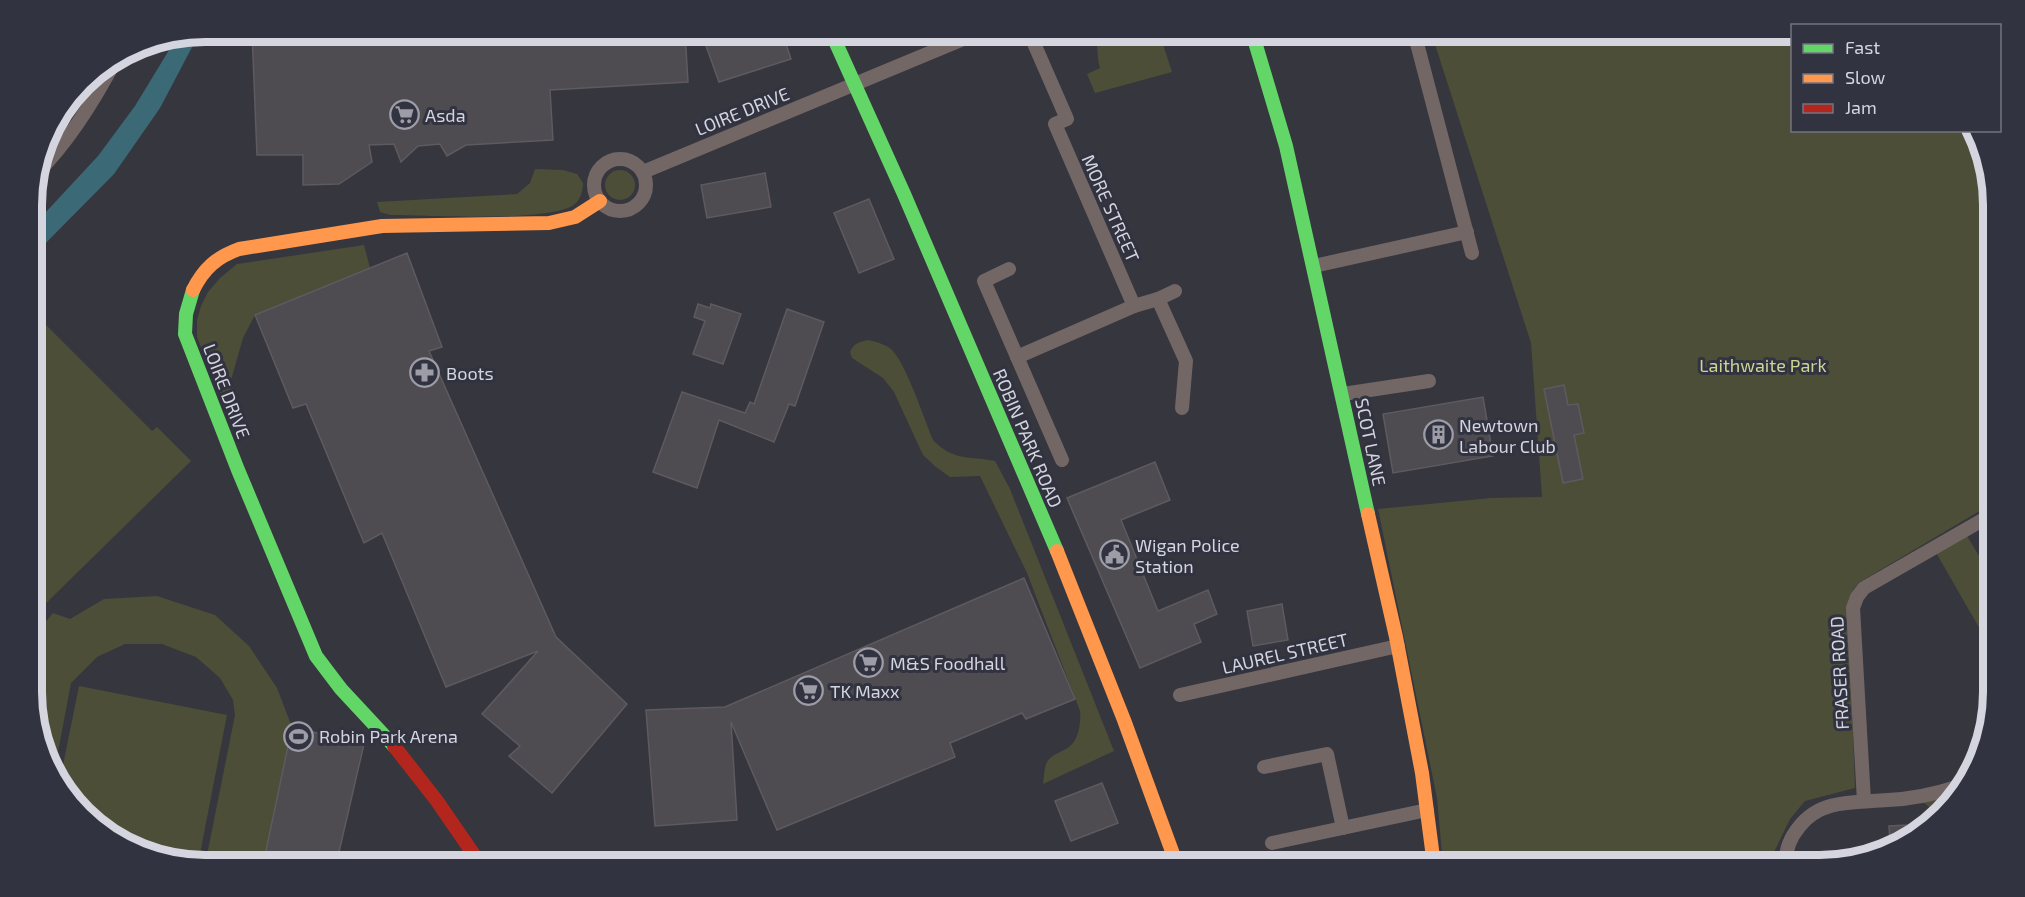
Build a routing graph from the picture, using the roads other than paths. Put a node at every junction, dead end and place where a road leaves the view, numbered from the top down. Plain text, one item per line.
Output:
1 (835, 42) edge
2 (956, 42) edge
3 (1033, 42) edge
4 (1255, 42) edge
5 (1417, 42) edge
6 (108, 73) edge
7 (854, 84) junction
8 (49, 159) edge
9 (643, 172) junction
10 (600, 201) junction
11 (1467, 232) junction
12 (1472, 253) dead end
13 (1314, 266) junction
14 (1009, 269) dead end
15 (1175, 291) dead end
16 (1158, 299) junction
17 (1134, 306) junction
18 (1017, 357) junction
19 (1429, 381) dead end
20 (1343, 394) junction
21 (1182, 408) dead end
22 (1062, 460) dead end
23 (1983, 519) edge
24 (1398, 646) junction
25 (1180, 695) dead end
26 (1264, 767) dead end
27 (1952, 788) edge
28 (1864, 801) junction
29 (1427, 810) junction
30 (1343, 828) junction
31 (1272, 843) dead end
32 (473, 855) edge
33 (1173, 855) edge
34 (1433, 855) edge
35 (1785, 855) edge

1 - 7 street, ROBIN PARK ROAD
2 - 7 street, LOIRE DRIVE
3 - 17 street, MORE STREET
4 - 13 street, SCOT LANE
5 - 11 street
6 - 8 street
7 - 9 street, LOIRE DRIVE
7 - 33 street, ROBIN PARK ROAD
9 - 10 street
9 - 10 street
10 - 32 street, LOIRE DRIVE
11 - 12 street
11 - 13 street
13 - 20 street, SCOT LANE
14 - 18 street
15 - 16 street
16 - 17 street
16 - 21 street
17 - 18 street
18 - 22 street
19 - 20 street
20 - 24 street, SCOT LANE
23 - 28 street, FRASER ROAD
24 - 25 street, LAUREL STREET
24 - 29 street, SCOT LANE
26 - 30 street
27 - 28 street
28 - 35 street
29 - 30 street
29 - 34 street, SCOT LANE
30 - 31 street

